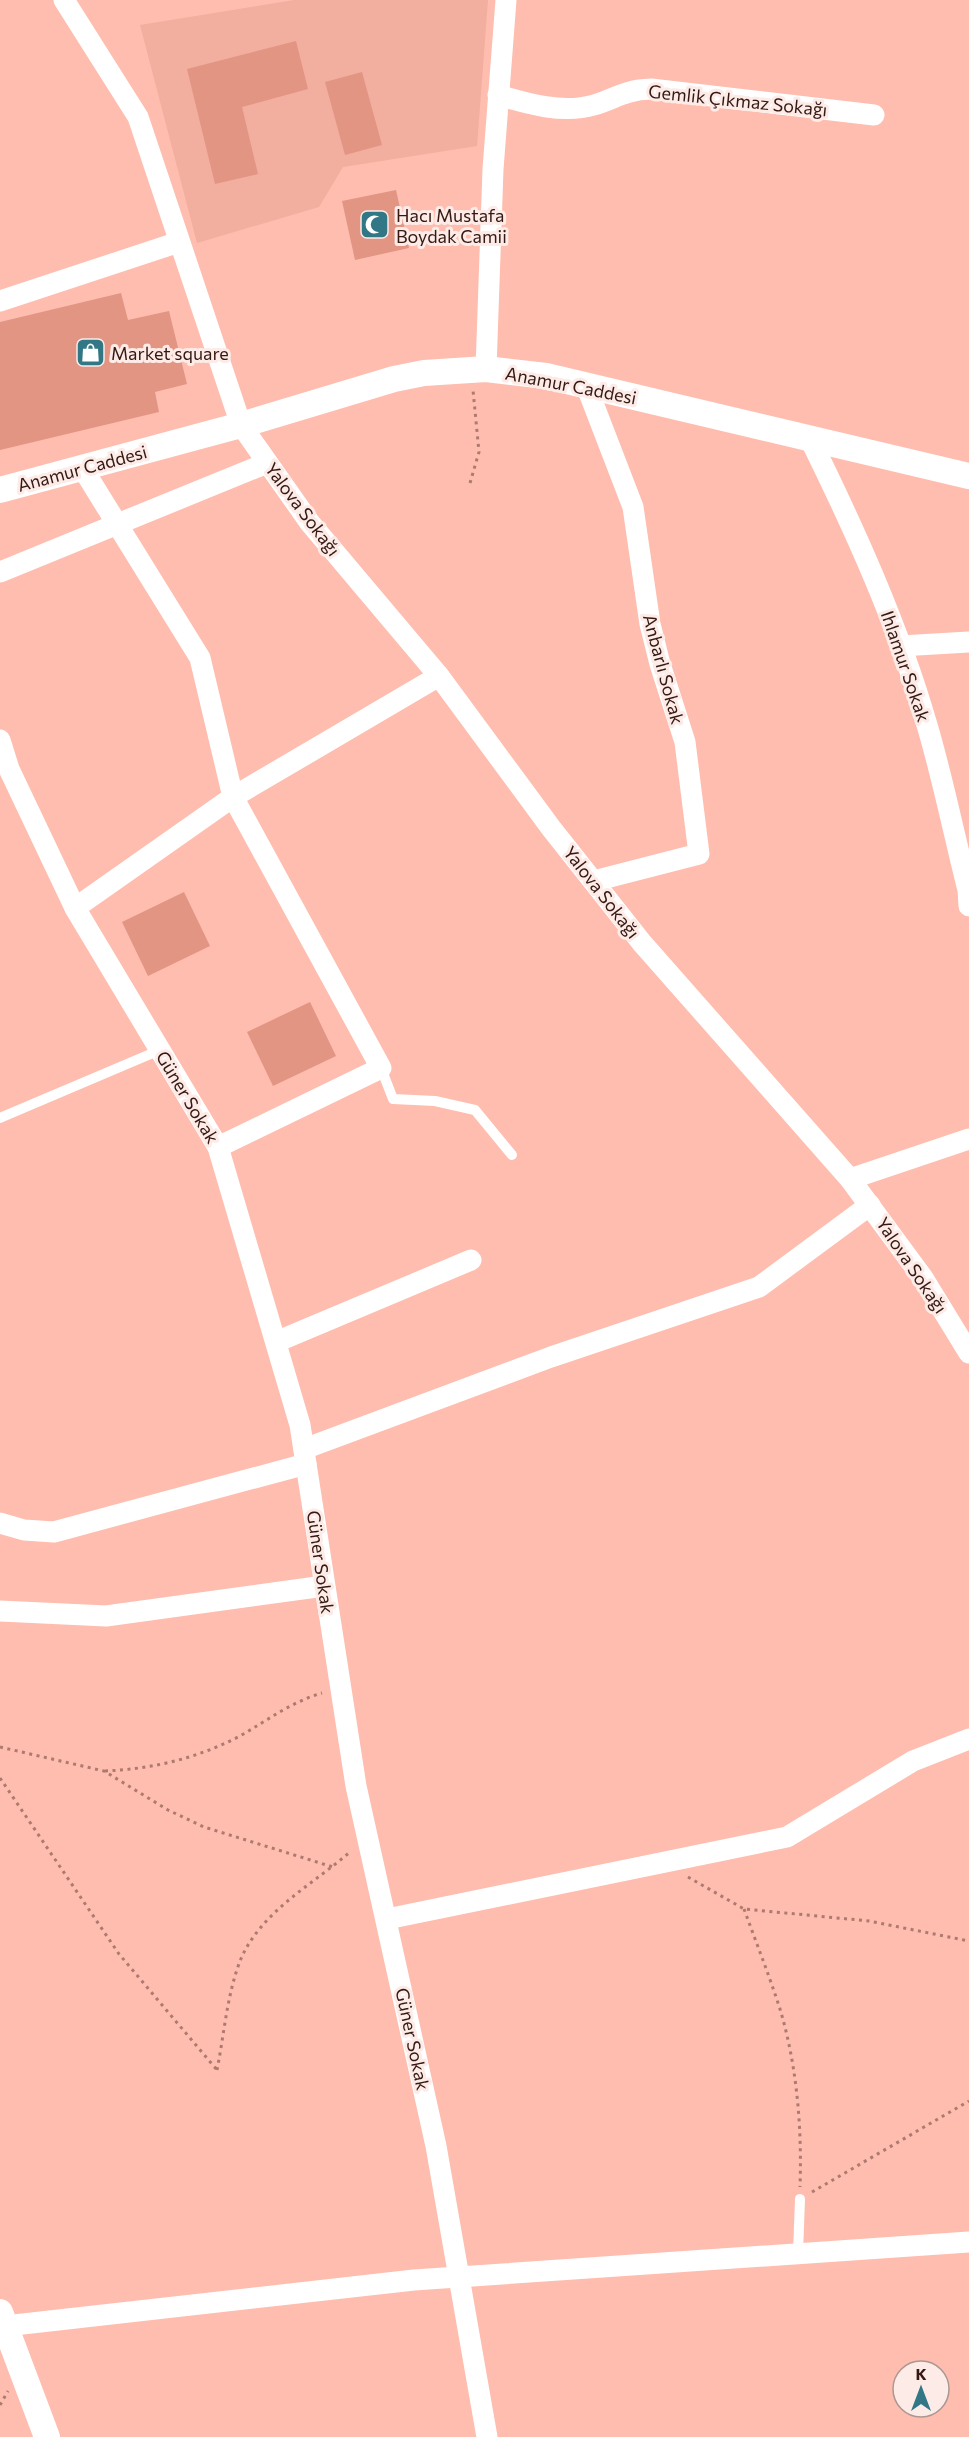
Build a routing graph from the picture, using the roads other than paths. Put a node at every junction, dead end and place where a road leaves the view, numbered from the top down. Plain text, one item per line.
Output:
1 (64, 0) edge
2 (506, 0) edge
3 (498, 95) junction
4 (874, 115) dead end
5 (180, 242) junction
6 (0, 301) edge
7 (478, 369) junction
8 (586, 385) junction
9 (241, 425) junction
10 (808, 437) junction
11 (267, 463) junction
12 (83, 469) junction
13 (969, 476) edge
14 (0, 490) edge
15 (118, 526) junction
16 (0, 572) edge
17 (969, 642) edge
18 (900, 646) junction
19 (439, 676) junction
20 (0, 740) edge
21 (233, 797) junction
22 (594, 881) junction
23 (969, 906) edge
24 (75, 908) junction
25 (160, 1050) junction
26 (381, 1068) junction
27 (0, 1118) edge
28 (969, 1139) edge
29 (218, 1147) junction
30 (512, 1155) dead end
31 (850, 1179) junction
32 (870, 1205) junction
33 (471, 1260) dead end
34 (276, 1342) junction
35 (969, 1353) edge
36 (305, 1456) junction
37 (0, 1523) edge
38 (324, 1586) junction
39 (0, 1611) edge
40 (969, 1739) edge
41 (387, 1919) junction
42 (800, 2199) road end
43 (969, 2242) edge
44 (798, 2253) junction
45 (459, 2277) junction
46 (2, 2319) edge
47 (47, 2437) edge
48 (487, 2437) edge

1 - 5 street, Yalova Sokağı
2 - 3 street
3 - 4 street, Gemlik Çıkmaz Sokağı
3 - 7 street
5 - 6 street
5 - 9 street, Yalova Sokağı
7 - 8 street, Anamur Caddesi
7 - 9 street, Anamur Caddesi
8 - 10 street, Anamur Caddesi
8 - 22 street, Anbarlı Sokak
9 - 11 street, Yalova Sokağı
9 - 12 street, Anamur Caddesi
10 - 13 street, Anamur Caddesi
10 - 18 street, Ihlamur Sokak
11 - 15 street
11 - 19 street, Yalova Sokağı
12 - 14 street, Anamur Caddesi
12 - 15 street
15 - 16 street
15 - 21 street
17 - 18 street
18 - 23 street, Ihlamur Sokak
19 - 21 street
19 - 22 street, Yalova Sokağı
20 - 24 street, Güner Sokak
21 - 24 street
21 - 26 street
22 - 31 street, Yalova Sokağı
24 - 25 street, Güner Sokak
25 - 27 lane
25 - 29 street, Güner Sokak
26 - 29 street
26 - 30 lane
28 - 31 street
29 - 34 street, Güner Sokak
31 - 32 street, Yalova Sokağı
32 - 35 street, Yalova Sokağı
32 - 36 street
33 - 34 street
34 - 36 street, Güner Sokak
36 - 37 street
36 - 38 street, Güner Sokak
38 - 39 street
38 - 41 street, Güner Sokak
40 - 41 street
41 - 45 street, Güner Sokak
42 - 44 lane
43 - 44 street
44 - 45 street
45 - 46 street
45 - 48 street, Güner Sokak
46 - 47 street

